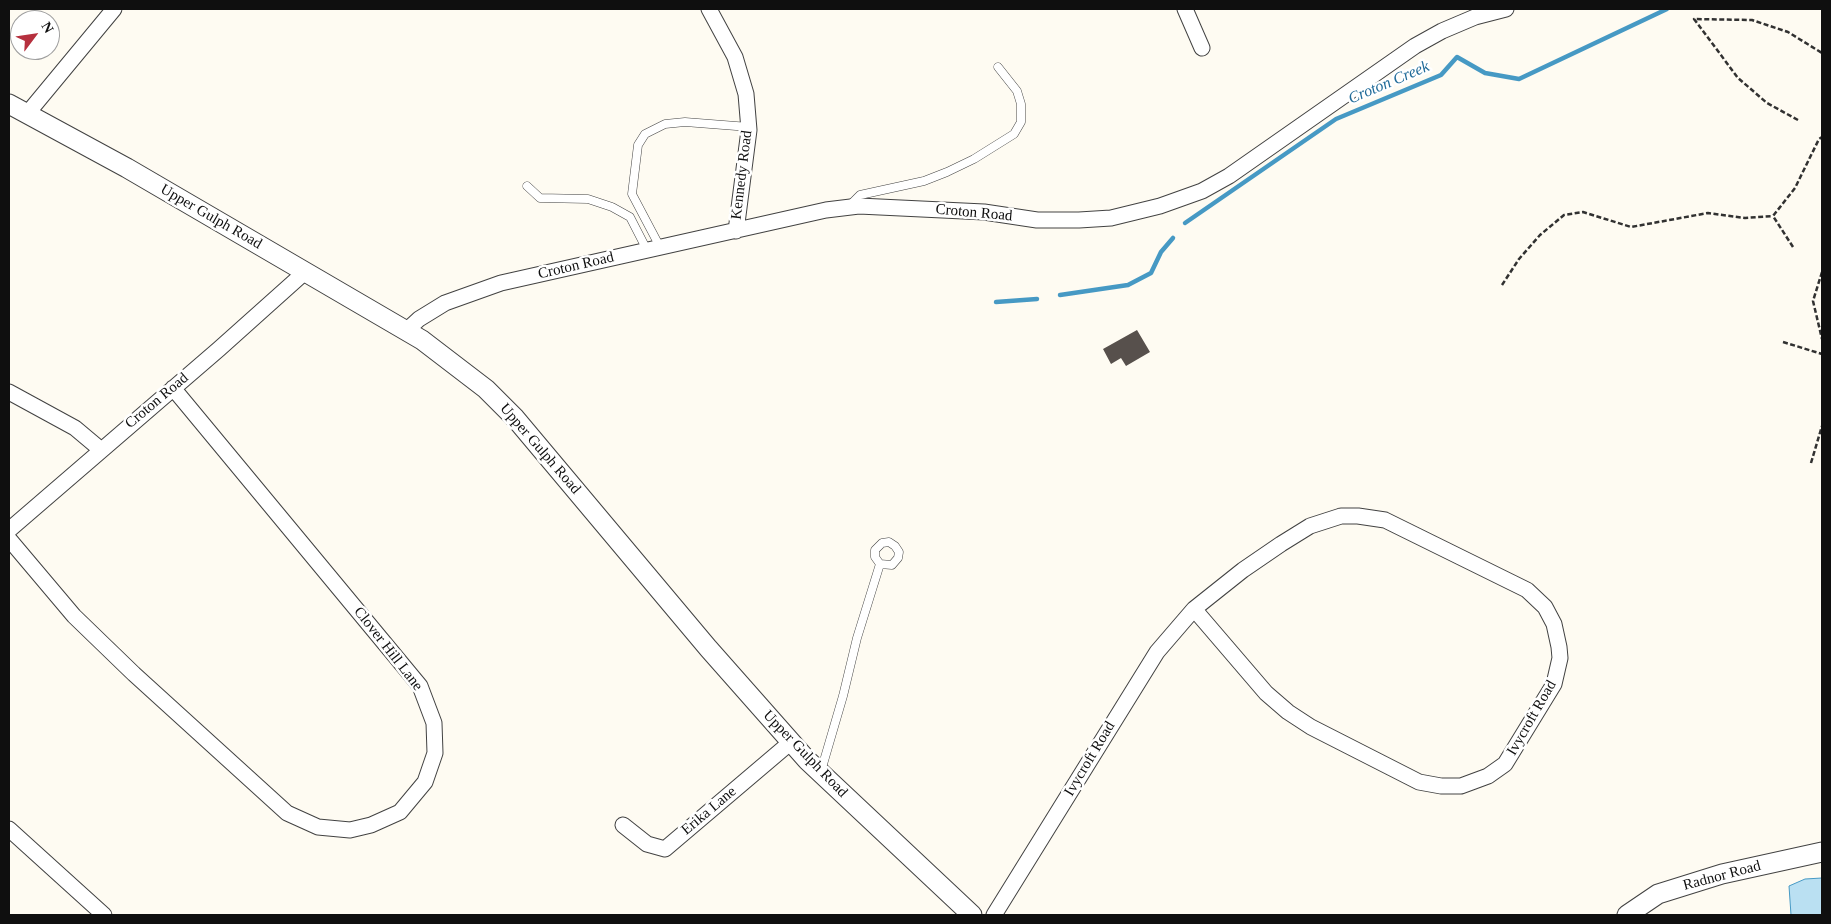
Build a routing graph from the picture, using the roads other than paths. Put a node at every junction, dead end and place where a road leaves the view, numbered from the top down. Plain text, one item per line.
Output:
1 (114, 9) edge
2 (709, 9) edge
3 (1186, 9) edge
4 (1506, 9) edge
5 (1202, 48) dead end
6 (998, 67) dead end
7 (9, 104) edge
8 (27, 114) junction
9 (749, 127) junction
10 (527, 186) dead end
11 (846, 208) junction
12 (736, 230) junction
13 (653, 249) junction
14 (305, 272) junction
15 (406, 331) junction
16 (173, 388) junction
17 (9, 392) edge
18 (100, 449) junction
19 (9, 530) edge
20 (9, 538) edge
21 (880, 564) dead end
22 (1194, 609) junction
23 (791, 742) junction
24 (820, 773) junction
25 (623, 825) dead end
26 (9, 829) edge
27 (1822, 852) edge
28 (104, 915) edge
29 (972, 915) edge
30 (994, 915) edge
31 (1627, 915) edge

1 - 8 street
2 - 9 street, Kennedy Road
3 - 5 street
4 - 11 street, Croton Road
6 - 11 lane
7 - 8 street, Upper Gulph Road
8 - 14 street, Upper Gulph Road
9 - 12 street, Kennedy Road
9 - 13 lane
10 - 13 lane
11 - 12 street, Croton Road
12 - 13 street, Croton Road
13 - 15 street, Croton Road
14 - 15 street, Upper Gulph Road
14 - 16 street, Croton Road
15 - 23 street, Upper Gulph Road
16 - 18 street, Croton Road
16 - 20 street, Clover Hill Lane
17 - 18 street
18 - 19 street, Croton Road
21 - 24 lane
22 - 22 street, Ivycroft Road
22 - 30 street, Ivycroft Road
23 - 24 street, Upper Gulph Road
23 - 25 street, Erika Lane
24 - 29 street, Upper Gulph Road
26 - 28 street
27 - 31 street, Radnor Road

